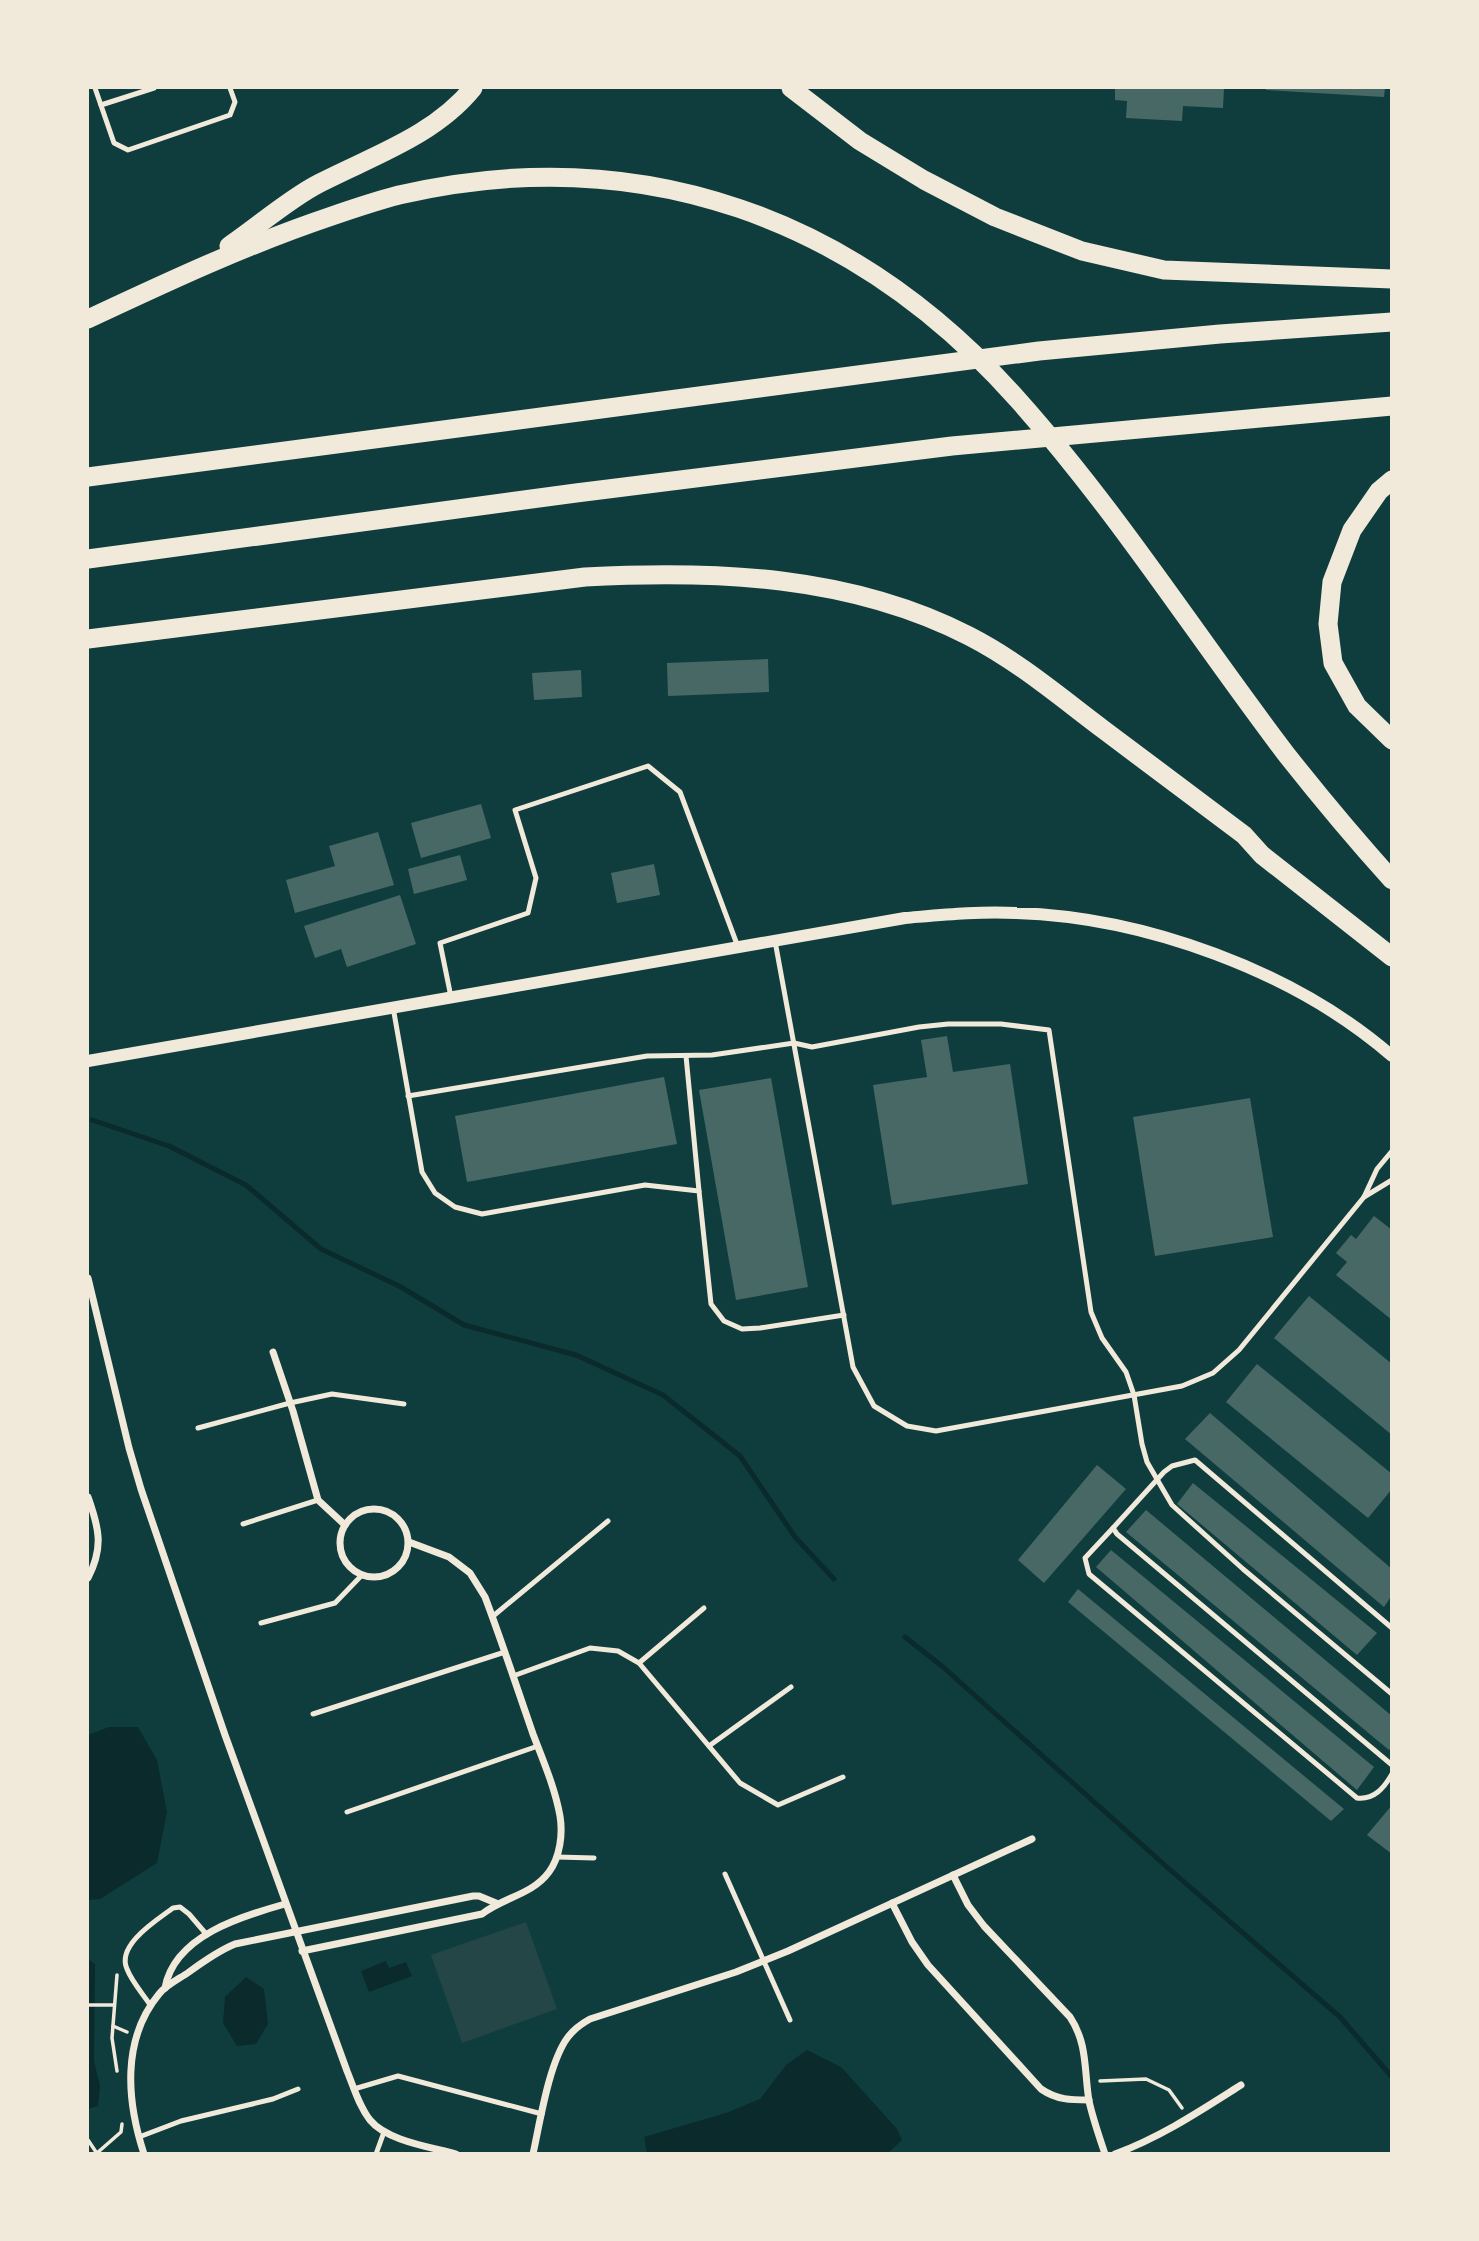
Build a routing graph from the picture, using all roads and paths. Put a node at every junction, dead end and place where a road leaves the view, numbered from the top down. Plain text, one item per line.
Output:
1 (95, 88) edge
2 (154, 88) edge
3 (230, 88) edge
4 (473, 88) edge
5 (791, 88) edge
6 (101, 105) junction
7 (203, 265) junction
8 (1391, 279) edge
9 (88, 319) edge
10 (1391, 322) edge
11 (1391, 406) edge
12 (88, 478) edge
13 (1391, 480) edge
14 (88, 559) edge
15 (88, 639) edge
16 (1391, 740) edge
17 (1391, 880) edge
18 (775, 941) junction
19 (738, 947) junction
20 (1391, 957) edge
21 (451, 997) junction
22 (393, 1007) junction
23 (794, 1043) junction
24 (686, 1056) junction
25 (1391, 1056) edge
26 (88, 1060) edge
27 (408, 1096) junction
28 (1391, 1151) edge
29 (1391, 1180) edge
30 (699, 1191) junction
31 (1364, 1197) junction
32 (88, 1278) edge
33 (844, 1315) junction
34 (273, 1352) dead end
35 (1134, 1395) junction
36 (290, 1403) junction
37 (404, 1404) dead end
38 (198, 1428) dead end
39 (1157, 1480) junction
40 (88, 1497) edge
41 (318, 1500) junction
42 (608, 1521) dead end
43 (243, 1524) dead end
44 (345, 1525) junction
45 (1114, 1528) junction
46 (409, 1542) junction
47 (362, 1575) junction
48 (88, 1578) edge
49 (704, 1608) dead end
50 (492, 1617) junction
51 (261, 1623) dead end
52 (1391, 1628) edge
53 (505, 1652) junction
54 (639, 1663) junction
55 (513, 1676) junction
56 (791, 1687) dead end
57 (1391, 1694) edge
58 (313, 1714) dead end
59 (538, 1746) junction
60 (709, 1746) junction
61 (1391, 1765) edge
62 (1391, 1774) edge
63 (843, 1777) dead end
64 (347, 1811) dead end
65 (1032, 1839) dead end
66 (557, 1857) junction
67 (594, 1858) dead end
68 (725, 1874) dead end
69 (953, 1875) junction
70 (496, 1903) junction
71 (892, 1903) junction
72 (285, 1904) junction
73 (295, 1932) junction
74 (207, 1936) junction
75 (302, 1951) junction
76 (763, 1961) junction
77 (117, 1973) dead end
78 (165, 1988) junction
79 (114, 2005) junction
80 (88, 2006) edge
81 (150, 2006) junction
82 (790, 2020) dead end
83 (113, 2026) junction
84 (128, 2032) dead end
85 (117, 2073) dead end
86 (1087, 2082) junction
87 (1241, 2085) dead end
88 (298, 2089) dead end
89 (354, 2089) junction
90 (1089, 2101) junction
91 (542, 2114) junction
92 (122, 2118) dead end
93 (1189, 2118) junction
94 (384, 2132) junction
95 (139, 2137) junction
96 (88, 2140) edge
97 (97, 2153) edge
98 (144, 2154) edge
99 (376, 2154) edge
100 (456, 2154) edge
101 (533, 2154) edge
102 (1105, 2154) edge
103 (1115, 2154) edge

1 - 6 lane
2 - 6 lane
3 - 6 lane
4 - 7 highway
5 - 8 highway
7 - 9 highway
7 - 17 highway
10 - 12 highway
11 - 14 highway
13 - 16 highway
15 - 20 highway
18 - 19 street
18 - 23 lane
18 - 25 street
19 - 21 street
19 - 21 lane
21 - 22 street
22 - 26 street
22 - 27 lane
23 - 24 lane
23 - 33 lane
23 - 35 lane
24 - 27 lane
24 - 30 lane
27 - 30 lane
28 - 31 lane
29 - 31 lane
30 - 33 lane
31 - 35 lane
32 - 72 street
33 - 35 lane
34 - 36 street
35 - 39 lane
36 - 37 lane
36 - 38 lane
36 - 41 street
39 - 45 lane
39 - 52 lane
39 - 57 lane
40 - 48 street
41 - 43 lane
41 - 44 street
42 - 50 lane
44 - 46 street
44 - 47 street
45 - 61 lane
45 - 62 lane
46 - 47 street
46 - 50 street
47 - 51 lane
49 - 54 lane
50 - 53 street
53 - 55 street
53 - 58 lane
54 - 55 lane
54 - 60 lane
55 - 59 street
56 - 60 lane
59 - 64 lane
59 - 66 street
60 - 63 lane
65 - 69 street
66 - 67 lane
66 - 70 street
68 - 76 lane
69 - 71 street
69 - 86 street
70 - 73 street
70 - 75 street
71 - 76 street
71 - 90 street
72 - 73 street
72 - 74 street
73 - 75 street
73 - 78 street
74 - 78 street
74 - 81 lane
75 - 89 street
76 - 82 lane
76 - 91 street
77 - 79 path
78 - 81 street
79 - 80 path
79 - 83 path
81 - 95 street
83 - 84 path
83 - 85 path
86 - 90 street
86 - 93 path
87 - 93 street
88 - 95 lane
89 - 91 lane
89 - 94 street
90 - 102 street
91 - 101 street
92 - 97 path
93 - 103 street
94 - 99 lane
94 - 100 street
95 - 98 street
96 - 97 path

